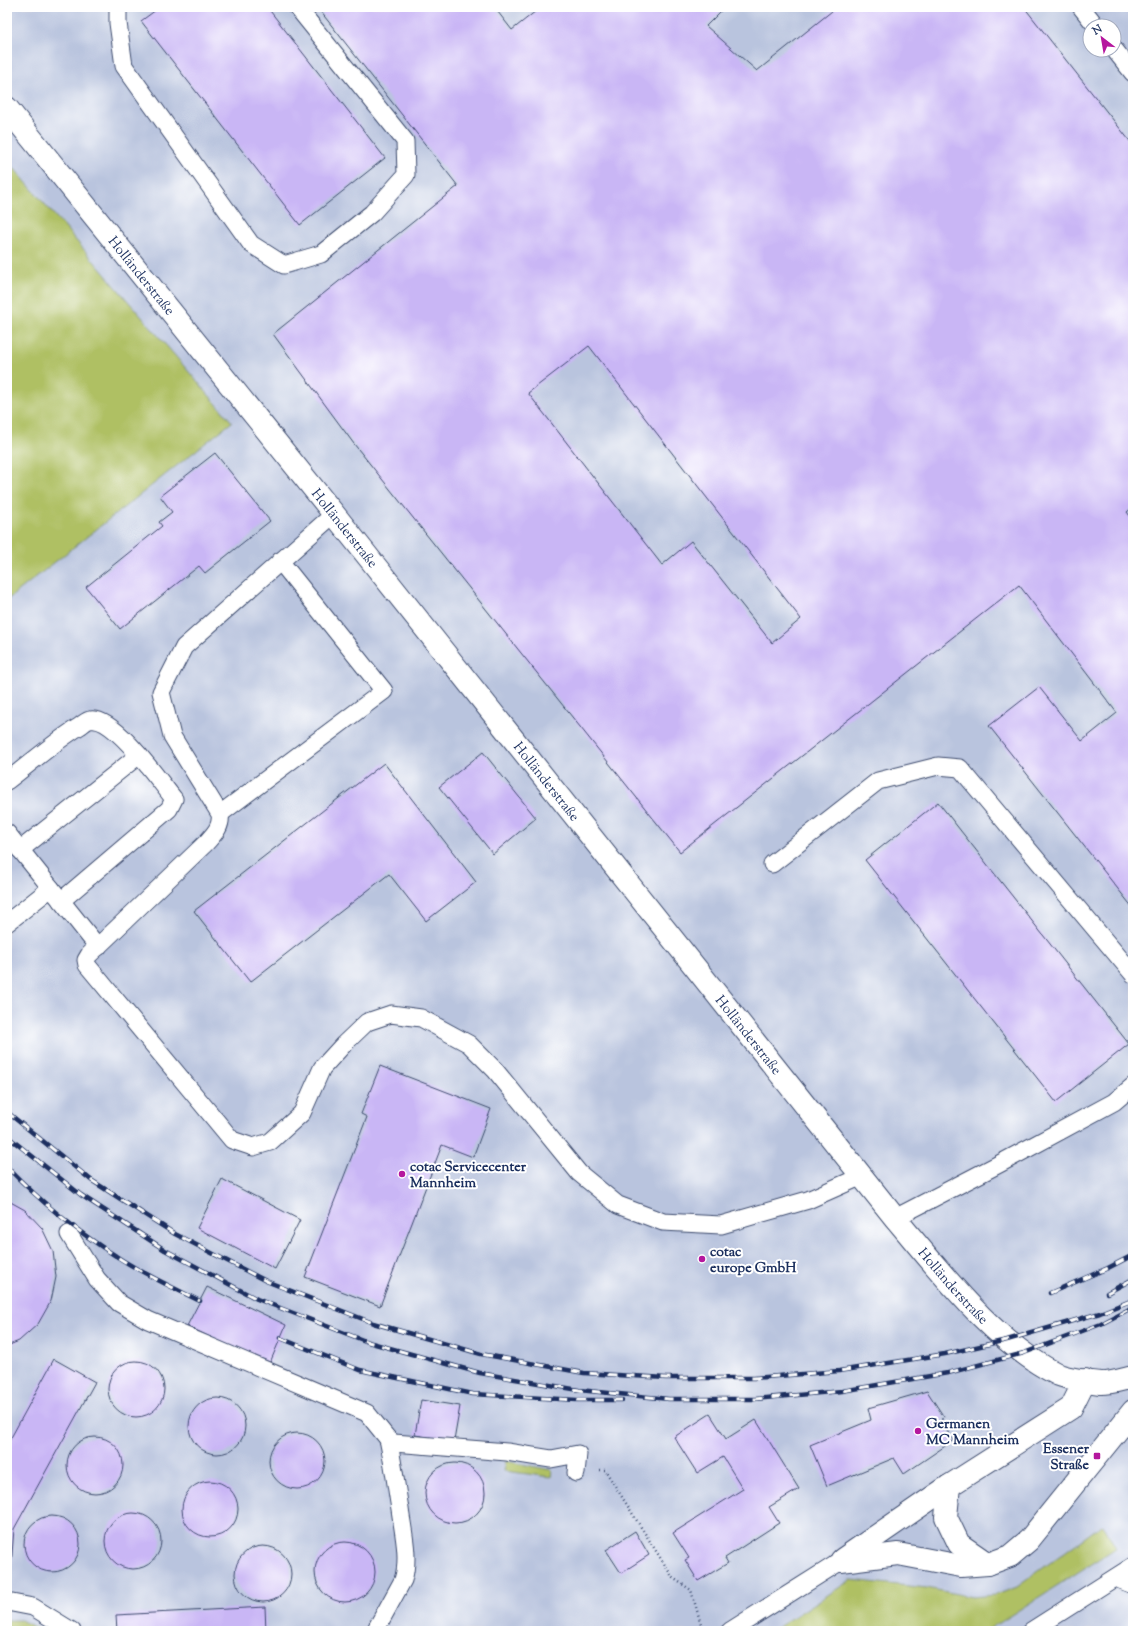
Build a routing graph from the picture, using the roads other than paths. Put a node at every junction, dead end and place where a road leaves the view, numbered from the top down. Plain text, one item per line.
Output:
1 (118, 7) edge
2 (297, 7) edge
3 (1081, 7) edge
4 (1090, 18) edge
5 (1121, 58) edge
6 (1133, 73) edge
7 (7, 108) edge
8 (334, 514) junction
9 (280, 561) junction
10 (139, 755) junction
11 (7, 781) edge
12 (220, 814) junction
13 (7, 833) edge
14 (20, 850) junction
15 (772, 864) dead end
16 (56, 895) junction
17 (7, 923) edge
18 (98, 947) junction
19 (1133, 974) edge
20 (1133, 1086) edge
21 (862, 1176) junction
22 (895, 1218) junction
23 (69, 1234) dead end
24 (1133, 1377) edge
25 (1085, 1380) junction
26 (1133, 1411) edge
27 (388, 1439) junction
28 (576, 1470) road end
29 (949, 1486) junction
30 (840, 1561) junction
31 (988, 1564) junction
32 (1133, 1566) edge
33 (1115, 1578) junction
34 (1133, 1585) edge
35 (7, 1602) edge
36 (72, 1631) edge
37 (375, 1631) edge
38 (730, 1631) edge
39 (1031, 1631) edge

1 - 2 lane
3 - 4 lane
5 - 6 lane
7 - 8 street, Holländerstraße
8 - 9 lane
8 - 21 street, Holländerstraße
9 - 12 lane
9 - 12 lane
10 - 11 lane
10 - 14 lane
10 - 16 lane
12 - 18 lane
13 - 14 lane
14 - 16 lane
15 - 19 lane
16 - 17 lane
16 - 18 lane
18 - 21 lane
20 - 22 lane
21 - 22 street, Holländerstraße
22 - 25 street, Holländerstraße
23 - 27 lane
24 - 25 street, Holländerstraße
25 - 29 street
26 - 31 street
27 - 28 lane
27 - 37 lane
29 - 30 street
29 - 31 street
30 - 31 street
30 - 38 lane
32 - 33 lane
33 - 34 lane
33 - 39 lane
35 - 36 lane

